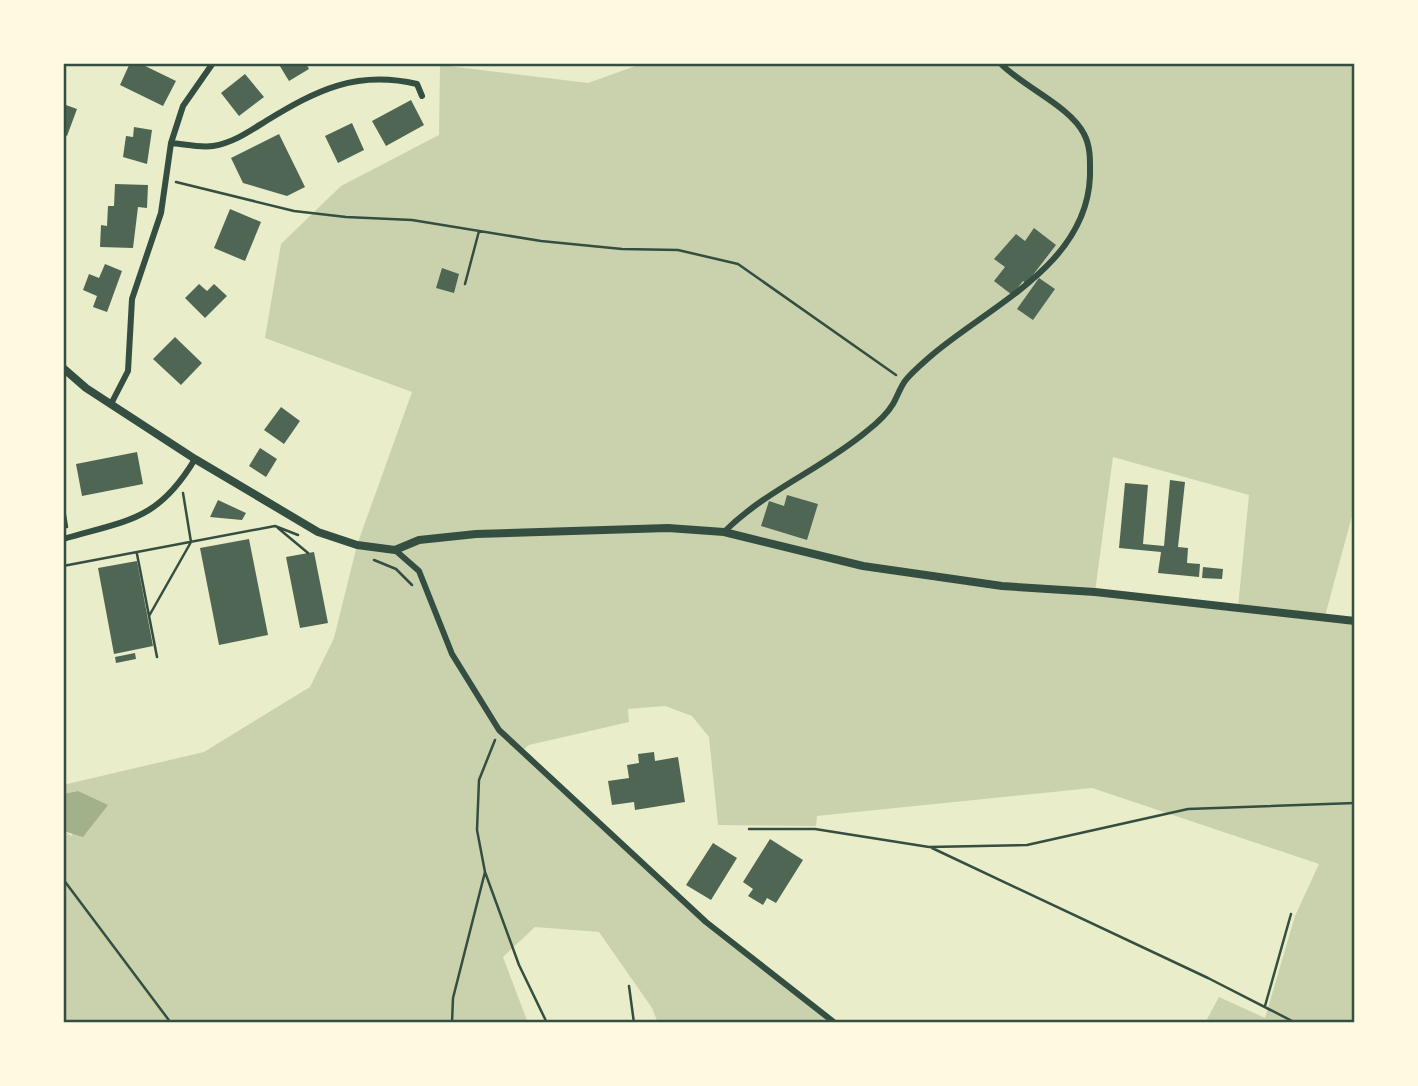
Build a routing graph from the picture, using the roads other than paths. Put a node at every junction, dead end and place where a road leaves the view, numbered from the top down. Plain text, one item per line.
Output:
1 (213, 63) edge
2 (1000, 63) edge
3 (422, 96) dead end
4 (170, 143) junction
5 (63, 368) edge
6 (111, 404) junction
7 (195, 459) junction
8 (724, 531) junction
9 (66, 538) edge
10 (395, 550) junction
11 (1355, 621) edge
12 (835, 1023) edge

1 - 4 street
2 - 8 street
3 - 4 street
4 - 6 street
5 - 6 street
6 - 7 street
7 - 9 street
7 - 10 street
8 - 10 street
8 - 11 street
10 - 12 street

